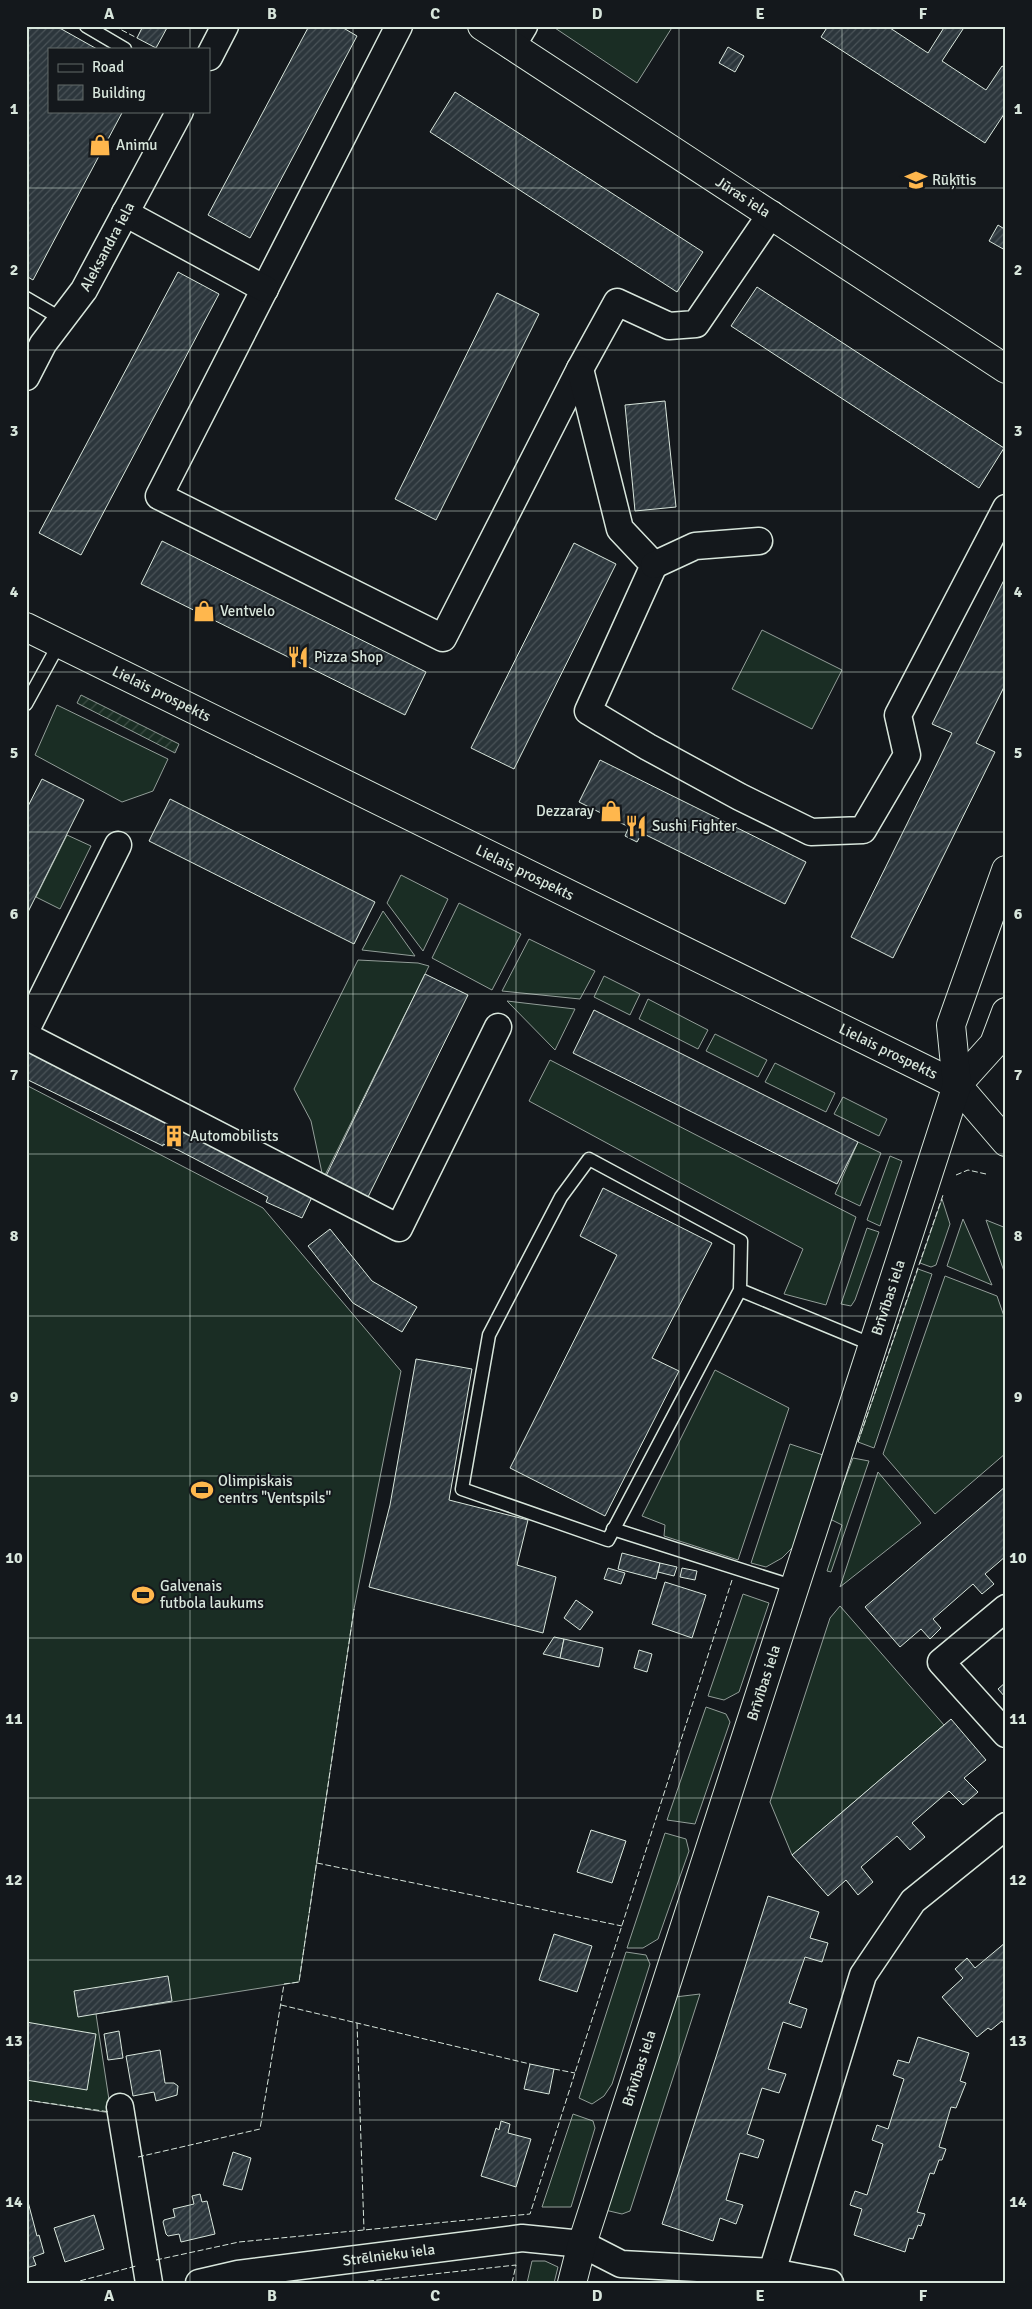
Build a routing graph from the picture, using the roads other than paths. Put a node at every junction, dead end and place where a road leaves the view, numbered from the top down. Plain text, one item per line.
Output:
1 (86, 26) edge
2 (225, 26) edge
3 (399, 26) edge
4 (482, 26) edge
5 (518, 36) edge
6 (123, 48) edge
7 (210, 55) edge
8 (179, 112) edge
9 (125, 213) junction
10 (771, 214) junction
11 (265, 289) junction
12 (26, 298) edge
13 (62, 319) junction
14 (580, 369) junction
15 (1006, 369) edge
16 (26, 377) edge
17 (1006, 508) edge
18 (759, 541) dead end
19 (654, 565) junction
20 (26, 627) edge
21 (59, 644) junction
22 (26, 704) edge
23 (118, 845) dead end
24 (1006, 870) edge
25 (1006, 1012) edge
26 (498, 1027) dead end
27 (26, 1030) edge
28 (26, 1036) edge
29 (957, 1085) junction
30 (1006, 1142) edge
31 (740, 1290) junction
32 (873, 1346) junction
33 (613, 1529) junction
34 (795, 1587) junction
35 (1006, 1608) edge
36 (1006, 1734) edge
37 (1006, 1826) edge
38 (120, 2107) dead end
39 (582, 2244) junction
40 (772, 2272) junction
41 (722, 2277) edge
42 (815, 2281) edge
43 (149, 2283) edge
44 (199, 2283) edge
45 (572, 2283) edge

1 - 6 lane
2 - 7 street
3 - 11 street
4 - 5 street, Jūras iela
5 - 10 street, Jūras iela
8 - 9 street, Aleksandra iela
9 - 11 street
9 - 13 street, Aleksandra iela
10 - 14 street
10 - 15 street, Jūras iela
11 - 14 street
12 - 13 lane
13 - 16 street, Aleksandra iela
14 - 19 street
17 - 19 street
18 - 19 street
20 - 21 street, Lielais prospekts
21 - 22 lane
21 - 29 street, Lielais prospekts
23 - 27 street
24 - 29 street, Brīvības iela
25 - 29 street, Brīvības iela
26 - 28 street
29 - 30 street, Lielais prospekts
29 - 32 street, Brīvības iela
31 - 32 lane
31 - 33 lane
31 - 33 lane
32 - 34 street, Brīvības iela
33 - 34 lane
34 - 39 street, Brīvības iela
35 - 36 street
37 - 40 street
38 - 43 street
39 - 41 street
39 - 44 street, Strēlnieku iela
39 - 45 street, Brīvības iela
40 - 41 street
40 - 42 street

